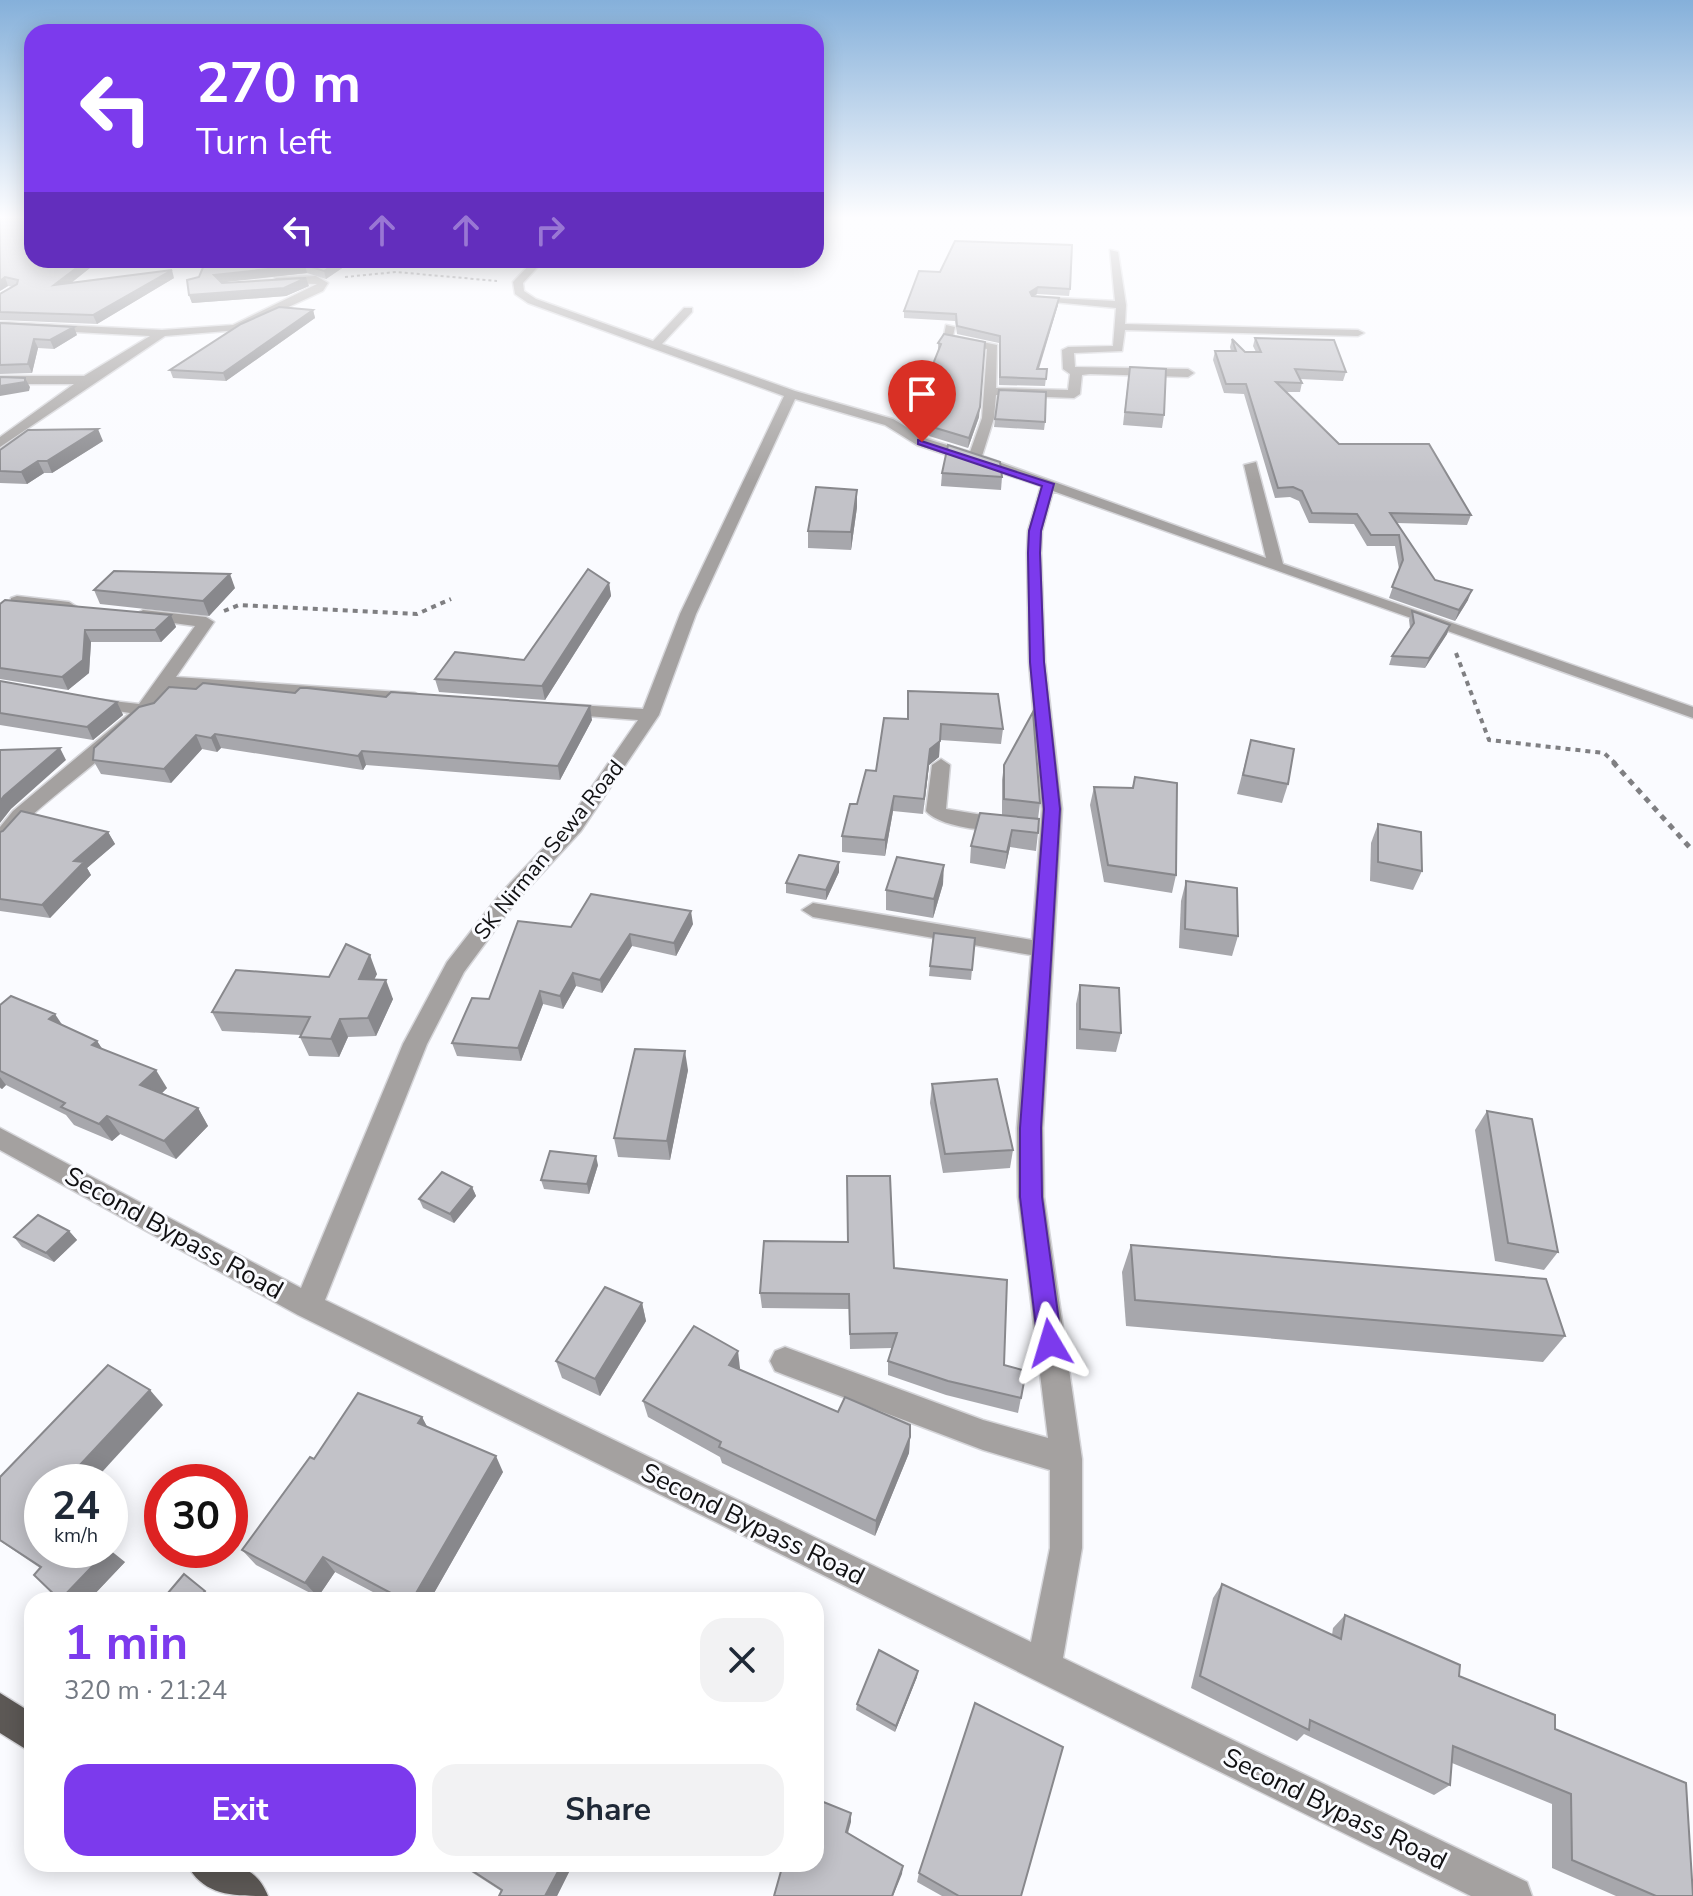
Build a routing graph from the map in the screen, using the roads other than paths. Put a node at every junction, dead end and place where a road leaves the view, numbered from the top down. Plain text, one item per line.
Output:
1 (281, 306) edge
2 (546, 306) edge
3 (1121, 306) edge
4 (688, 310) dead end
5 (0, 325) edge
6 (950, 327) dead end
7 (1120, 327) junction
8 (235, 328) junction
9 (162, 333) junction
10 (1358, 333) dead end
11 (204, 345) edge
12 (139, 347) junction
13 (168, 347) dead end
14 (653, 347) junction
15 (1076, 373) junction
16 (1188, 373) dead end
17 (0, 380) edge
18 (87, 380) junction
19 (990, 391) junction
20 (791, 394) junction
21 (0, 443) edge
22 (974, 459) junction
23 (1251, 465) dead end
24 (1048, 484) junction
25 (1275, 564) junction
26 (17, 601) edge
27 (80, 608) edge
28 (128, 613) edge
29 (165, 682) junction
30 (72, 699) edge
31 (436, 700) edge
32 (540, 707) edge
33 (144, 710) junction
34 (1693, 713) edge
35 (650, 715) junction
36 (941, 765) dead end
37 (1036, 828) junction
38 (0, 840) edge
39 (813, 910) dead end
40 (1044, 950) junction
41 (0, 1138) edge
42 (308, 1306) junction
43 (785, 1361) dead end
44 (1066, 1459) junction
45 (1044, 1666) junction
46 (0, 1711) edge
47 (24, 1729) edge
48 (217, 1872) edge
49 (249, 1896) edge
50 (1513, 1896) edge

1 - 8 street
2 - 14 street
3 - 7 street
4 - 14 street
5 - 9 street
6 - 19 street
7 - 10 street
7 - 15 street
8 - 9 street
8 - 11 street
9 - 12 street
12 - 13 street
12 - 18 street
14 - 20 street
15 - 16 street
15 - 19 street
17 - 18 street
18 - 21 street
19 - 22 street
20 - 22 street
20 - 35 street, SK Nirman Sewa Road
22 - 24 street
23 - 25 street
24 - 25 street
24 - 37 street
25 - 34 street
26 - 27 street
28 - 29 street
29 - 31 street
29 - 33 street
30 - 33 street
32 - 35 street
33 - 38 street
35 - 42 street, SK Nirman Sewa Road
36 - 37 street
37 - 40 street
39 - 40 street
40 - 44 street
41 - 42 street, Second Bypass Road
42 - 45 street, Second Bypass Road
43 - 44 street
44 - 45 street
45 - 50 street, Second Bypass Road
46 - 47 main road
48 - 49 main road

